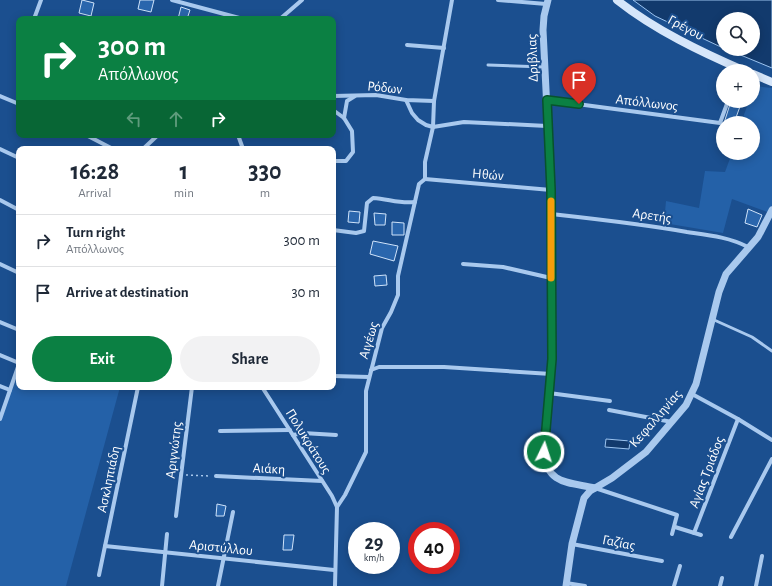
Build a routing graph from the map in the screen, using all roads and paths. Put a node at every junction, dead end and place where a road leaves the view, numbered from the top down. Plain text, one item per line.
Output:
1 (41, 0) edge
2 (172, 0) edge
3 (302, 0) edge
4 (452, 0) edge
5 (498, 0) edge
6 (617, 0) edge
7 (547, 2) edge
8 (35, 16) edge
9 (232, 16) edge
10 (283, 16) edge
11 (407, 45) dead end
12 (444, 48) junction
13 (729, 64) edge
14 (488, 65) dead end
15 (544, 67) junction
16 (760, 77) edge
17 (772, 82) edge
18 (0, 96) edge
19 (336, 96) edge
20 (355, 96) junction
21 (406, 100) junction
22 (547, 100) junction
23 (434, 101) junction
24 (16, 103) edge
25 (725, 108) edge
26 (336, 112) edge
27 (344, 118) junction
28 (547, 126) junction
29 (433, 127) junction
30 (92, 138) edge
31 (155, 138) edge
32 (107, 146) edge
33 (146, 146) edge
34 (0, 149) edge
35 (16, 157) edge
36 (336, 162) edge
37 (424, 179) junction
38 (551, 190) junction
39 (0, 200) edge
40 (415, 202) junction
41 (16, 208) edge
42 (772, 210) edge
43 (551, 214) junction
44 (336, 230) edge
45 (748, 247) junction
46 (0, 264) edge
47 (463, 264) dead end
48 (16, 272) edge
49 (551, 278) junction
50 (712, 319) junction
51 (0, 322) edge
52 (16, 329) edge
53 (772, 351) edge
54 (0, 354) edge
55 (16, 362) edge
56 (371, 370) junction
57 (16, 373) edge
58 (551, 374) junction
59 (336, 376) edge
60 (369, 377) junction
61 (0, 386) edge
62 (10, 390) junction
63 (137, 390) edge
64 (192, 390) edge
65 (264, 390) edge
66 (549, 393) junction
67 (692, 394) junction
68 (610, 401) dead end
69 (609, 410) dead end
70 (0, 419) edge
71 (738, 419) junction
72 (672, 422) junction
73 (290, 430) junction
74 (220, 431) dead end
75 (293, 435) junction
76 (336, 435) dead end
77 (772, 440) edge
78 (772, 458) edge
79 (181, 475) junction
80 (216, 476) joint
81 (322, 481) junction
82 (594, 488) junction
83 (337, 507) junction
84 (233, 512) dead end
85 (176, 516) dead end
86 (675, 527) junction
87 (694, 532) junction
88 (167, 534) dead end
89 (672, 534) dead end
90 (701, 535) dead end
91 (731, 537) dead end
92 (572, 544) junction
93 (105, 546) junction
94 (166, 552) junction
95 (762, 556) dead end
96 (223, 558) junction
97 (662, 561) dead end
98 (680, 566) dead end
99 (334, 570) junction
100 (99, 575) dead end
101 (722, 578) dead end
102 (566, 585) edge
103 (162, 586) edge
104 (218, 586) edge
105 (334, 586) edge
106 (585, 586) edge
107 (674, 586) edge
108 (720, 586) edge
109 (756, 586) edge

1 - 8 street
2 - 9 street
3 - 10 street
4 - 12 street, Αιγέως
5 - 7 street
6 - 13 main road, Γρέγου
7 - 15 street, Δριβλιας
11 - 12 street
12 - 23 street, Αιγέως
14 - 15 lane
15 - 22 street, Δριβλιας
16 - 17 main road
18 - 24 street
19 - 20 street, Ρόδων
20 - 21 street, Ρόδων
20 - 27 street
21 - 23 street, Ρόδων
21 - 29 street
22 - 25 street, Απόλλωνος
22 - 28 street, Δριβλιας
23 - 29 street, Αιγέως
26 - 27 street
27 - 36 street
28 - 29 street
28 - 38 street, Δριβλιας
29 - 37 street, Αιγέως
30 - 32 street
31 - 33 street
34 - 35 street
37 - 38 street, Ηθών
37 - 40 street, Αιγέως
38 - 43 street, Δριβλιας
39 - 41 street
40 - 44 street
40 - 56 street, Αιγέως
42 - 45 street, Κεφαλληνίας
43 - 45 street, Αρετής
43 - 49 street, Δριβλιας
45 - 50 street, Κεφαλληνίας
46 - 48 street
47 - 49 street
49 - 58 street, Δριβλιας
50 - 53 lane
50 - 67 street, Κεφαλληνίας
51 - 52 street
54 - 55 street
56 - 58 street
56 - 60 street, Αιγέως
57 - 62 street
58 - 66 street, Δριβλιας
59 - 60 street
60 - 83 street, Αιγέως
61 - 62 street
62 - 70 street
63 - 93 street, Ασκληπιάδη
64 - 79 street, Αριγνώτης
65 - 73 street, Πολυκράτους
66 - 68 street
66 - 82 street, Δριβλιας
67 - 71 street
67 - 72 street, Κεφαλληνίας
69 - 72 street
71 - 77 street
71 - 87 street, Αγίας Τριάδος
72 - 82 street, Κεφαλληνίας
73 - 74 street
73 - 75 street, Πολυκράτους
75 - 76 street
75 - 81 street, Πολυκράτους
78 - 91 street
79 - 80 path
79 - 85 street, Αριγνώτης
80 - 81 street, Αιάκη
81 - 83 street, Πολυκράτους
82 - 86 street
82 - 92 street, Κεφαλληνίας
83 - 99 street
84 - 96 street
86 - 87 street
86 - 89 street
87 - 90 street
88 - 94 street
92 - 97 street, Γαζίας
92 - 102 street, Κεφαλληνίας
93 - 94 street, Αριστύλλου
93 - 100 street, Ασκληπιάδη
94 - 96 street, Αριστύλλου
94 - 103 street
95 - 109 street
96 - 99 street, Αριστύλλου
96 - 104 street
98 - 107 street
99 - 105 street
101 - 108 street
102 - 106 street

